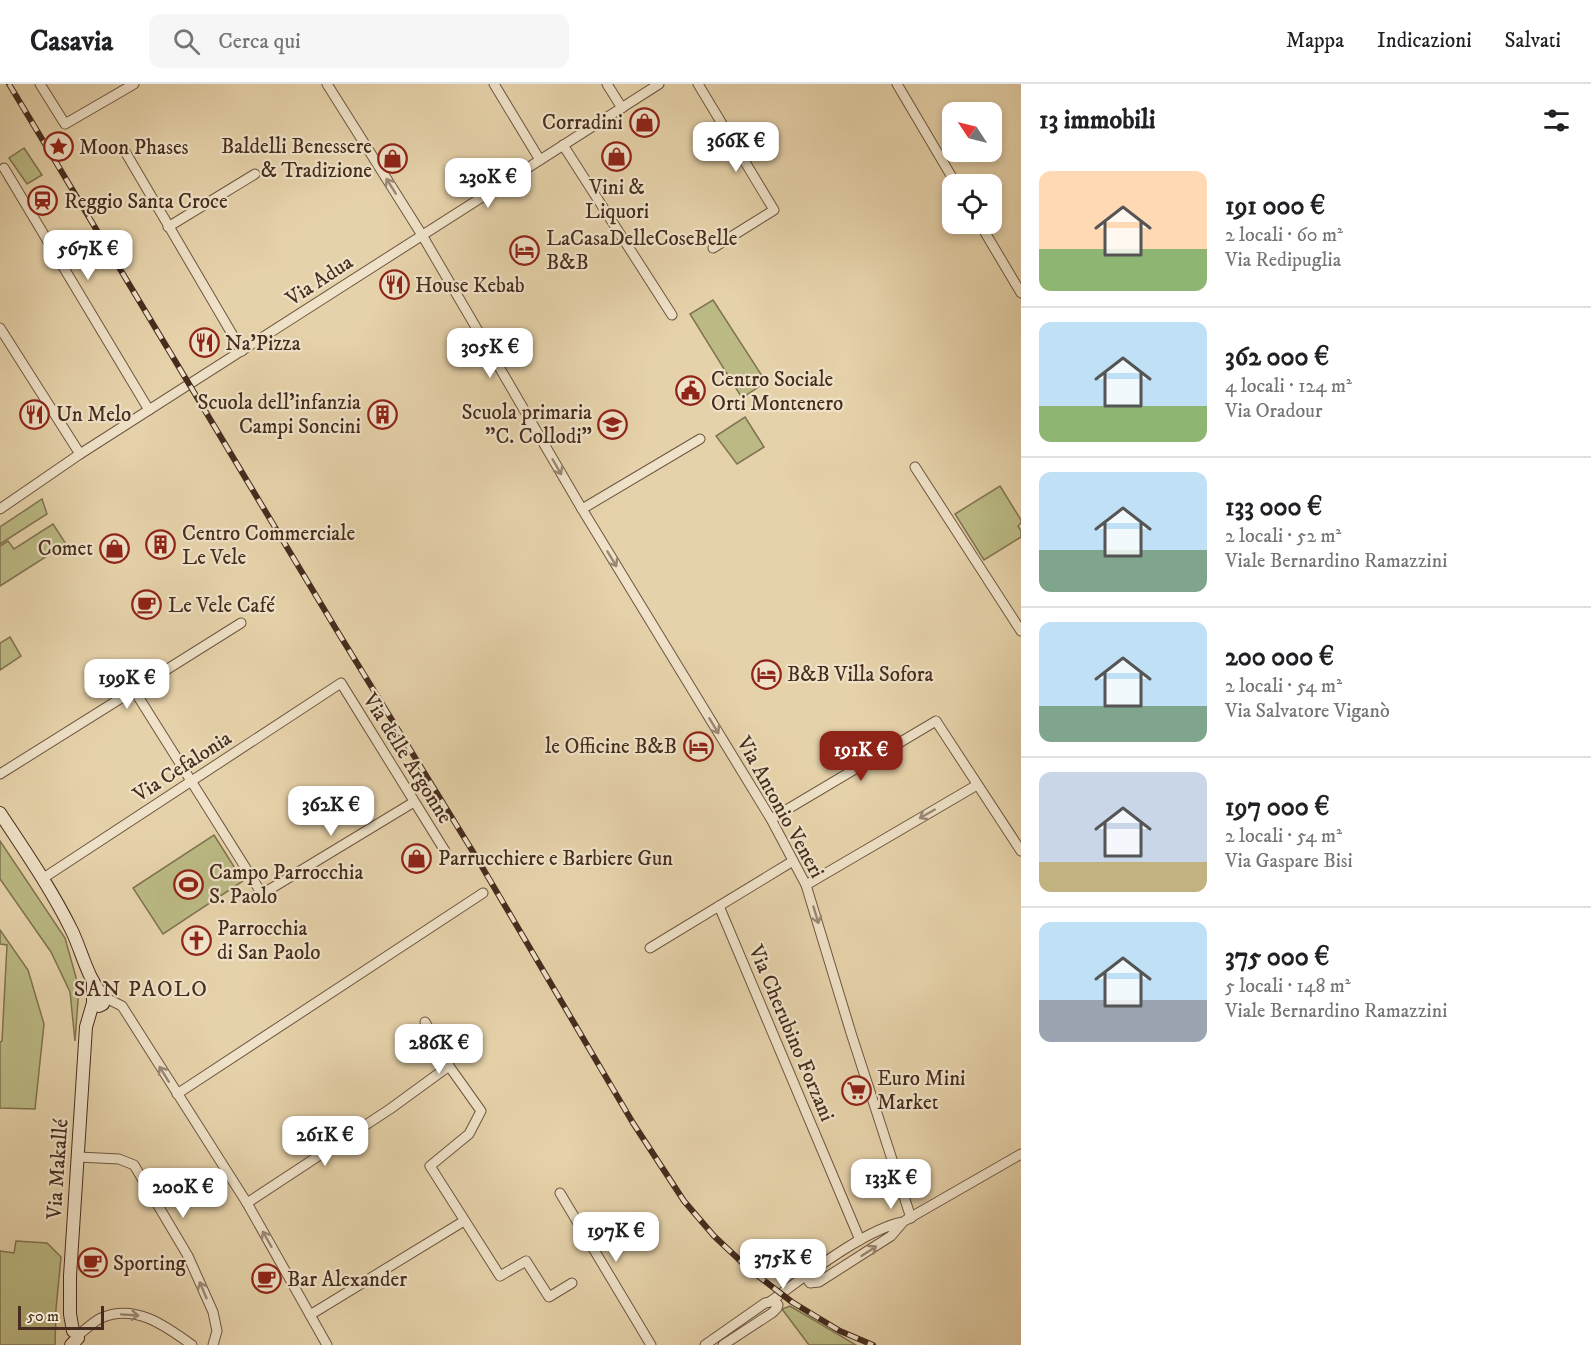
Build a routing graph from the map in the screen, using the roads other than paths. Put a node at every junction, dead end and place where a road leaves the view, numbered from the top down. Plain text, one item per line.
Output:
1 (40, 84) edge
2 (134, 84) edge
3 (327, 84) edge
4 (494, 84) edge
5 (607, 84) edge
6 (659, 84) edge
7 (698, 84) edge
8 (897, 84) edge
9 (622, 108) junction
10 (563, 145) junction
11 (123, 148) dead end
12 (540, 160) junction
13 (3, 168) dead end
14 (255, 174) dead end
15 (950, 174) edge
16 (168, 227) junction
17 (986, 234) edge
18 (422, 236) junction
19 (714, 248) dead end
20 (1021, 293) edge
21 (672, 315) dead end
22 (0, 328) edge
23 (242, 351) junction
24 (149, 410) junction
25 (700, 439) dead end
26 (80, 454) junction
27 (915, 467) dead end
28 (0, 509) edge
29 (582, 509) junction
30 (241, 623) dead end
31 (1021, 631) edge
32 (341, 683) joint
33 (134, 690) junction
34 (0, 774) edge
35 (191, 781) junction
36 (977, 785) junction
37 (414, 802) junction
38 (0, 813) edge
39 (771, 819) junction
40 (445, 851) dead end
41 (1021, 851) edge
42 (793, 861) junction
43 (42, 879) junction
44 (806, 885) junction
45 (483, 893) dead end
46 (719, 906) junction
47 (650, 948) dead end
48 (99, 998) junction
49 (425, 1022) dead end
50 (449, 1066) junction
51 (177, 1094) junction
52 (1021, 1154) edge
53 (78, 1157) junction
54 (560, 1193) dead end
55 (247, 1203) junction
56 (907, 1220) junction
57 (464, 1221) junction
58 (860, 1240) junction
59 (812, 1272) junction
60 (572, 1283) dead end
61 (771, 1301) junction
62 (310, 1315) junction
63 (70, 1339) edge
64 (192, 1345) edge
65 (213, 1345) edge
66 (327, 1345) edge
67 (651, 1345) edge
68 (705, 1345) edge
69 (723, 1345) edge

1 - 2 street
18 -> 3 street, Via Antonio Veneri
4 - 12 street
5 - 9 street
6 - 9 street, Via Adua
7 - 19 street
8 - 15 street
9 - 10 street, Via Adua
10 - 12 street, Via Adua
10 - 21 street
11 - 16 street
12 - 18 street, Via Adua
13 - 24 street
14 - 16 street
16 - 23 street
17 - 20 street
18 - 23 street, Via Adua
18 -> 29 street, Via Antonio Veneri
22 - 26 street
23 - 24 street, Via Adua
24 - 26 street, Via Adua
25 - 29 street
26 - 28 street, Via Adua
27 - 31 street
29 -> 39 street, Via Antonio Veneri
30 - 33 street
32 - 35 street, Via Cefalonia
32 - 37 street, Via delle Argonne
33 - 34 street
33 - 35 street
35 - 37 street
35 - 43 street, Via Cefalonia
36 - 39 street
36 - 41 street
36 -> 44 street
37 - 40 street, Via delle Argonne
38 - 43 street
39 - 42 street, Via Antonio Veneri
42 - 44 street, Via Antonio Veneri
42 - 46 street
43 - 48 street
44 -> 56 street, Via Antonio Veneri
45 - 51 street
46 - 47 street
46 - 58 street, Via Cherubino Forzani
51 -> 48 street
48 - 53 street, Via Makallé
49 - 50 street
50 - 55 street
50 - 57 street
51 - 55 street
52 - 56 street
53 - 63 street, Via Makallé
65 -> 53 street
54 - 67 street
62 -> 55 street
56 - 58 street
59 -> 56 street
57 - 60 street
57 - 62 street
58 - 59 street
59 - 61 street
61 - 68 street
61 - 69 street
62 - 66 street
63 -> 64 street

